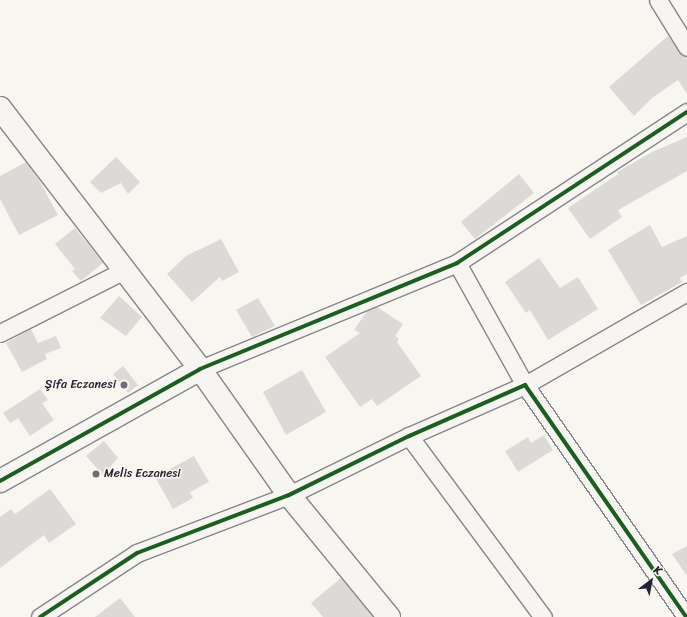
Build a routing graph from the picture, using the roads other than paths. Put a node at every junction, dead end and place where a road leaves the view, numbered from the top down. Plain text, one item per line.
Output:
1 (658, 0) edge
2 (687, 47) edge
3 (0, 108) edge
4 (687, 112) edge
5 (457, 263) junction
6 (123, 271) junction
7 (687, 292) edge
8 (0, 332) edge
9 (200, 369) junction
10 (525, 385) junction
11 (409, 436) junction
12 (0, 481) edge
13 (289, 495) junction
14 (40, 617) edge
15 (389, 617) edge
16 (543, 617) edge
17 (686, 617) edge

1 - 2 street
3 - 6 street
4 - 5 street
5 - 9 street
5 - 10 street
6 - 8 street
6 - 9 street
7 - 10 street
9 - 12 street
9 - 13 street
10 - 11 street
10 - 17 street
11 - 13 street
11 - 16 street
13 - 14 street
13 - 15 street

